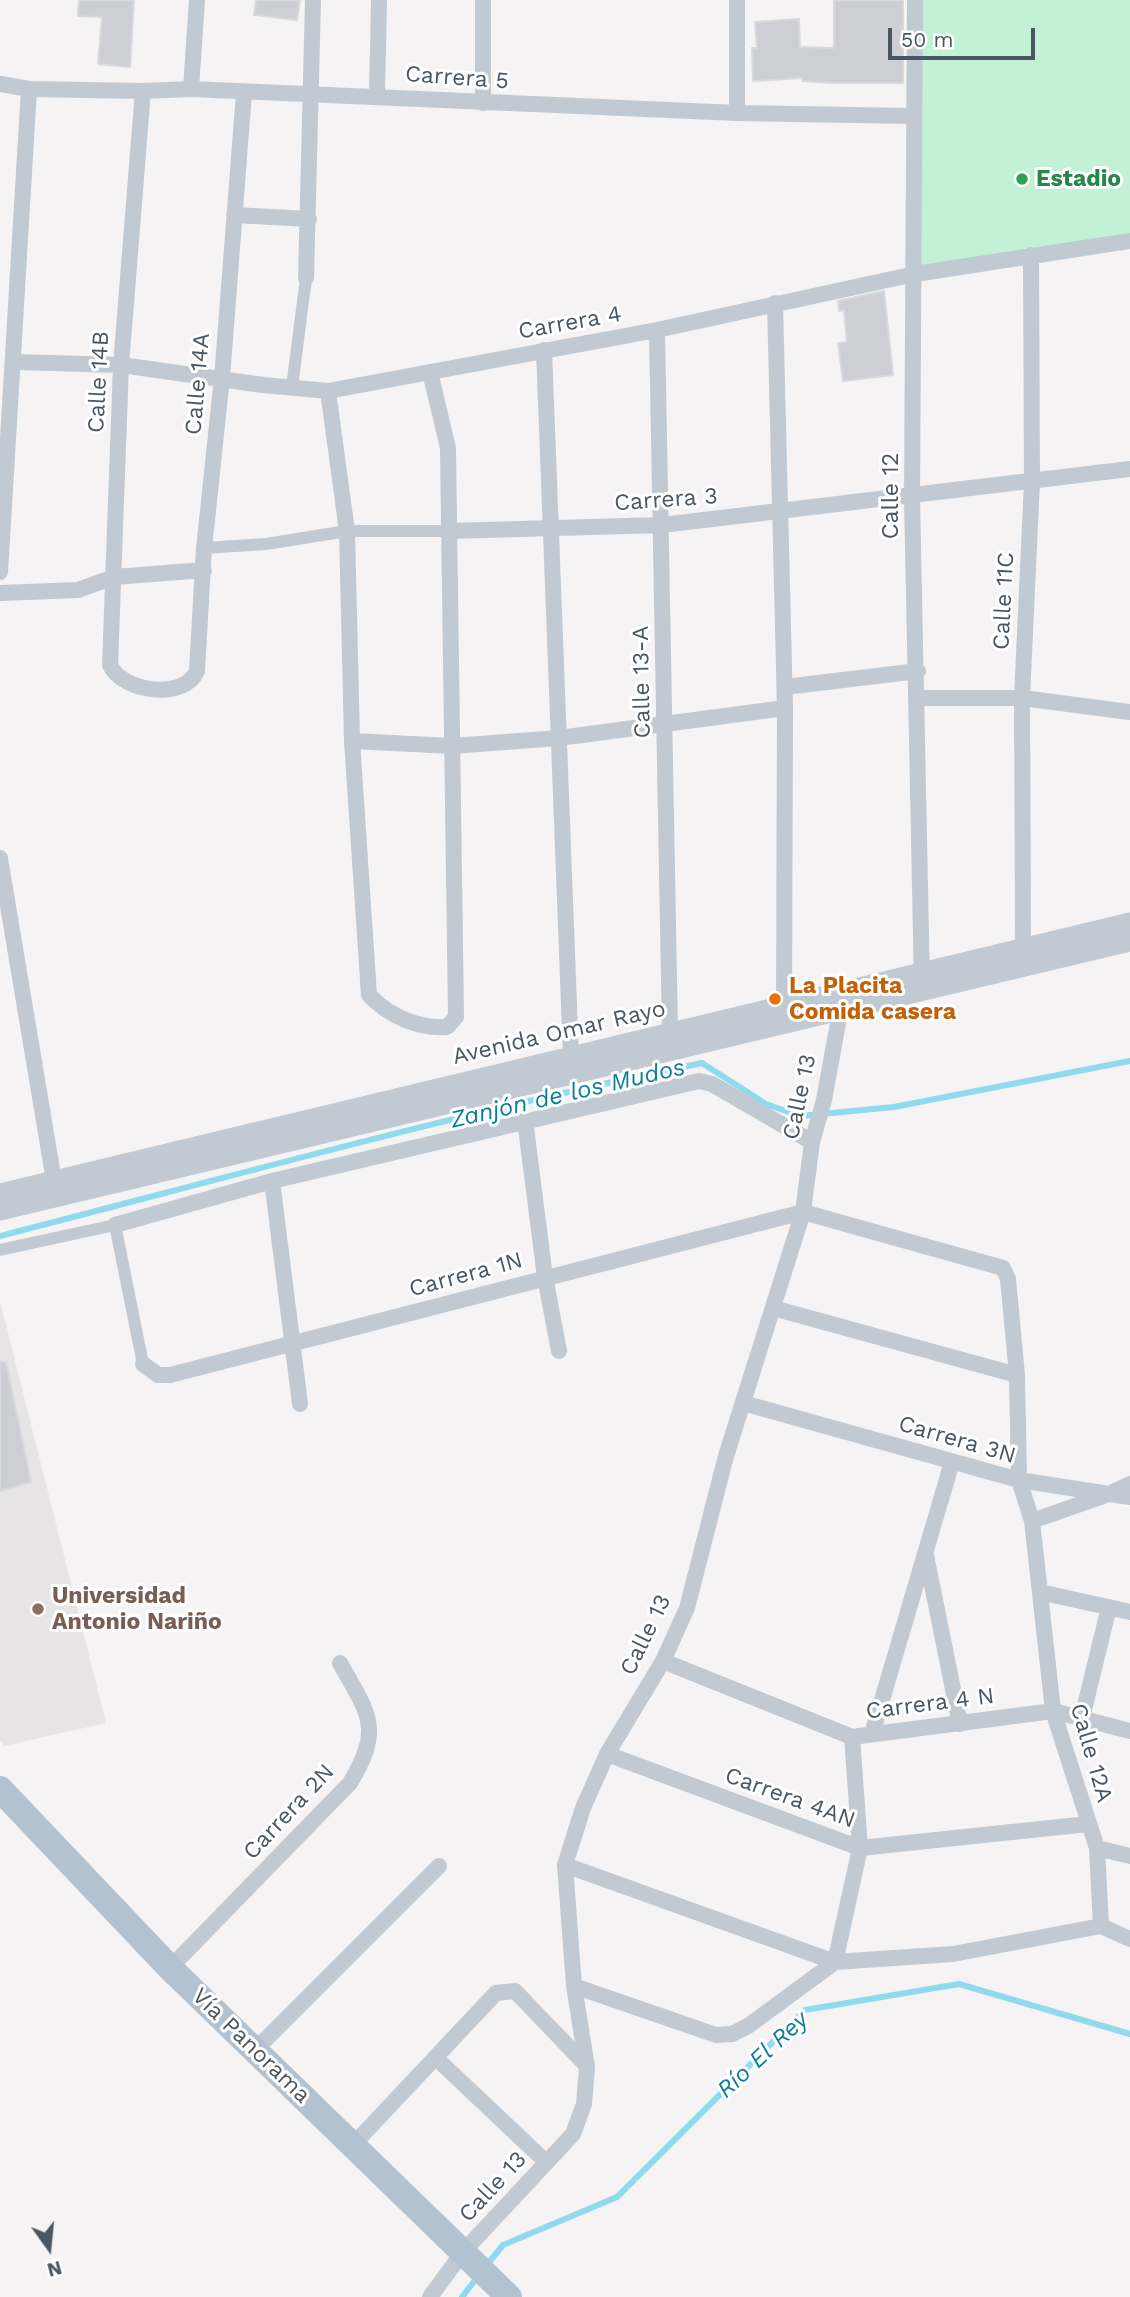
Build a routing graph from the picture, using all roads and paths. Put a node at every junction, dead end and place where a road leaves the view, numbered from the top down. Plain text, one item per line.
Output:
1 (197, 0) edge
2 (313, 0) edge
3 (379, 0) edge
4 (483, 0) edge
5 (737, 0) edge
6 (915, 0) edge
7 (0, 84) edge
8 (29, 89) junction
9 (191, 89) junction
10 (142, 91) junction
11 (244, 93) junction
12 (309, 93) junction
13 (377, 96) junction
14 (483, 103) junction
15 (737, 113) junction
16 (912, 116) junction
17 (234, 215) junction
18 (309, 219) junction
19 (1130, 241) edge
20 (1031, 255) junction
21 (915, 274) junction
22 (306, 278) joint
23 (775, 303) junction
24 (657, 330) junction
25 (544, 351) junction
26 (14, 362) junction
27 (121, 365) junction
28 (430, 372) junction
29 (222, 378) junction
30 (292, 387) junction
31 (328, 391) junction
32 (1130, 469) edge
33 (1032, 481) junction
34 (912, 498) junction
35 (780, 513) junction
36 (662, 526) junction
37 (552, 527) junction
38 (347, 531) junction
39 (449, 531) junction
40 (204, 548) junction
41 (204, 570) junction
42 (0, 572) edge
43 (114, 577) junction
44 (0, 593) edge
45 (918, 671) junction
46 (114, 675) joint
47 (785, 687) junction
48 (918, 698) junction
49 (1022, 698) junction
50 (785, 708) junction
51 (1130, 712) edge
52 (665, 724) junction
53 (559, 738) junction
54 (352, 741) junction
55 (452, 746) junction
56 (0, 858) edge
57 (1130, 923) edge
58 (1130, 941) edge
59 (1023, 949) junction
60 (921, 983) junction
61 (838, 1003) junction
62 (785, 1006) junction
63 (670, 1034) junction
64 (571, 1057) junction
65 (526, 1121) junction
66 (812, 1142) junction
67 (54, 1181) junction
68 (272, 1181) junction
69 (0, 1194) edge
70 (0, 1210) edge
71 (803, 1212) junction
72 (115, 1226) junction
73 (0, 1250) edge
74 (545, 1277) junction
75 (773, 1308) junction
76 (293, 1345) junction
77 (559, 1351) dead end
78 (144, 1364) joint
79 (1017, 1375) junction
80 (743, 1403) junction
81 (300, 1404) dead end
82 (952, 1462) junction
83 (1019, 1480) junction
84 (1130, 1484) edge
85 (1109, 1494) junction
86 (1130, 1497) edge
87 (1032, 1521) junction
88 (925, 1552) junction
89 (1040, 1592) junction
90 (1109, 1607) junction
91 (1130, 1612) edge
92 (663, 1661) junction
93 (340, 1663) dead end
94 (1053, 1711) junction
95 (1082, 1718) junction
96 (960, 1724) junction
97 (1130, 1731) edge
98 (872, 1734) junction
99 (852, 1737) junction
100 (607, 1755) junction
101 (0, 1789) edge
102 (1088, 1824) junction
103 (860, 1848) junction
104 (1097, 1848) junction
105 (1130, 1856) edge
106 (565, 1865) junction
107 (439, 1866) dead end
108 (1101, 1926) junction
109 (1130, 1939) edge
110 (835, 1962) junction
111 (170, 1968) junction
112 (574, 1986) junction
113 (256, 2049) junction
114 (436, 2058) junction
115 (587, 2067) junction
116 (352, 2146) junction
117 (547, 2162) junction
118 (470, 2258) junction
119 (430, 2297) edge
120 (509, 2297) edge

1 - 9 street
2 - 12 street
3 - 13 street
4 - 14 street
5 - 15 street
6 - 16 street, Calle 12
7 - 8 street, Carrera 5
8 - 10 street, Carrera 5
8 - 26 street
9 - 10 street, Carrera 5
9 - 11 street, Carrera 5
10 - 27 street, Calle 14B
11 - 12 street, Carrera 5
11 - 17 street, Calle 14A
12 - 13 street, Carrera 5
12 - 18 street
13 - 14 street, Carrera 5
14 - 15 street, Carrera 5
15 - 16 street, Carrera 5
16 - 21 street, Calle 12
17 - 18 street
17 - 29 street, Calle 14A
18 - 22 street
19 - 20 street, Carrera 4
20 - 21 street, Carrera 4
20 - 33 street, Calle 11C
21 - 23 street, Carrera 4
21 - 34 street, Calle 12
22 - 30 street
23 - 24 street, Carrera 4
23 - 35 street
24 - 25 street, Carrera 4
24 - 36 street, Calle 13-A
25 - 28 street, Carrera 4
25 - 37 street
26 - 27 street, Carrera 4
26 - 42 street
27 - 29 street, Carrera 4
27 - 43 street, Calle 14B
28 - 31 street, Carrera 4
28 - 39 street
29 - 30 street, Carrera 4
29 - 40 street, Calle 14A
30 - 31 street, Carrera 4
31 - 38 street
32 - 33 street, Carrera 3
33 - 34 street, Carrera 3
33 - 49 street, Calle 11C
34 - 35 street, Carrera 3
34 - 45 street, Calle 12
35 - 36 street, Carrera 3
35 - 47 street
36 - 37 street, Carrera 3
36 - 52 street, Calle 13-A
37 - 39 street, Carrera 3
37 - 53 street
38 - 39 street, Carrera 3
38 - 40 street, Carrera 3
38 - 54 street
39 - 55 street
40 - 41 street, Calle 14A
41 - 43 street
41 - 46 street, Calle 14A
43 - 44 street
43 - 46 street, Calle 14B
45 - 47 street
45 - 48 street, Calle 12
47 - 50 street
48 - 49 street
48 - 60 street, Calle 12
49 - 51 street
49 - 59 street, Calle 11C
50 - 52 street
50 - 62 street
52 - 53 street
52 - 63 street, Calle 13-A
53 - 55 street
53 - 64 street
54 - 55 street
54 - 55 street
56 - 67 street
57 - 59 street, Avenida Omar Rayo
58 - 60 street, Avenida Omar Rayo
59 - 60 street, Avenida Omar Rayo
60 - 61 street, Avenida Omar Rayo
61 - 62 street, Avenida Omar Rayo
61 - 66 street, Calle 13
61 - 70 street, Avenida Omar Rayo
62 - 63 street, Avenida Omar Rayo
63 - 64 street, Avenida Omar Rayo
64 - 67 street, Avenida Omar Rayo
65 - 66 street
65 - 68 street
65 - 74 street
66 - 71 street, Calle 13
67 - 69 street, Avenida Omar Rayo
68 - 72 street
68 - 76 street
71 - 74 street, Carrera 1N
71 - 75 street, Calle 13
71 - 79 street
72 - 73 street
72 - 78 street
74 - 76 street, Carrera 1N
74 - 77 street
75 - 79 street
75 - 80 street, Calle 13
76 - 78 street, Carrera 1N
76 - 81 street
79 - 83 street
80 - 82 street, Carrera 3N
80 - 92 street, Calle 13
82 - 83 street, Carrera 3N
82 - 88 street
83 - 85 street
83 - 87 street, Carrera 3N
84 - 85 street
85 - 86 street
85 - 87 street
87 - 89 street, Carrera 3N
88 - 96 street
88 - 98 street
89 - 90 street
89 - 94 street, Calle 12A
90 - 91 street
90 - 95 street
92 - 99 street, Carrera 4 N
92 - 100 street, Calle 13
93 - 111 street, Carrera 2N
94 - 95 street, Carrera 4 N
94 - 96 street, Carrera 4 N
94 - 102 street, Calle 12A
95 - 97 street, Carrera 4 N
96 - 98 street, Carrera 4 N
98 - 99 street, Carrera 4 N
99 - 103 street
100 - 103 street, Carrera 4AN
100 - 106 street, Calle 13
101 - 111 main road, Vía Panorama
102 - 103 street, Carrera 4AN
102 - 104 street, Calle 12A
103 - 110 street
104 - 105 street
104 - 108 street, Calle 12A
106 - 110 street
106 - 112 street, Calle 13
107 - 113 street
108 - 109 street
108 - 110 street
110 - 112 street
111 - 113 main road, Vía Panorama
112 - 115 street, Calle 13
113 - 116 main road, Vía Panorama
114 - 115 street
114 - 116 street
114 - 117 street
115 - 117 street, Calle 13
116 - 118 main road, Vía Panorama
117 - 118 street, Calle 13
118 - 119 street, Calle 13
118 - 120 main road, Vía Panorama

